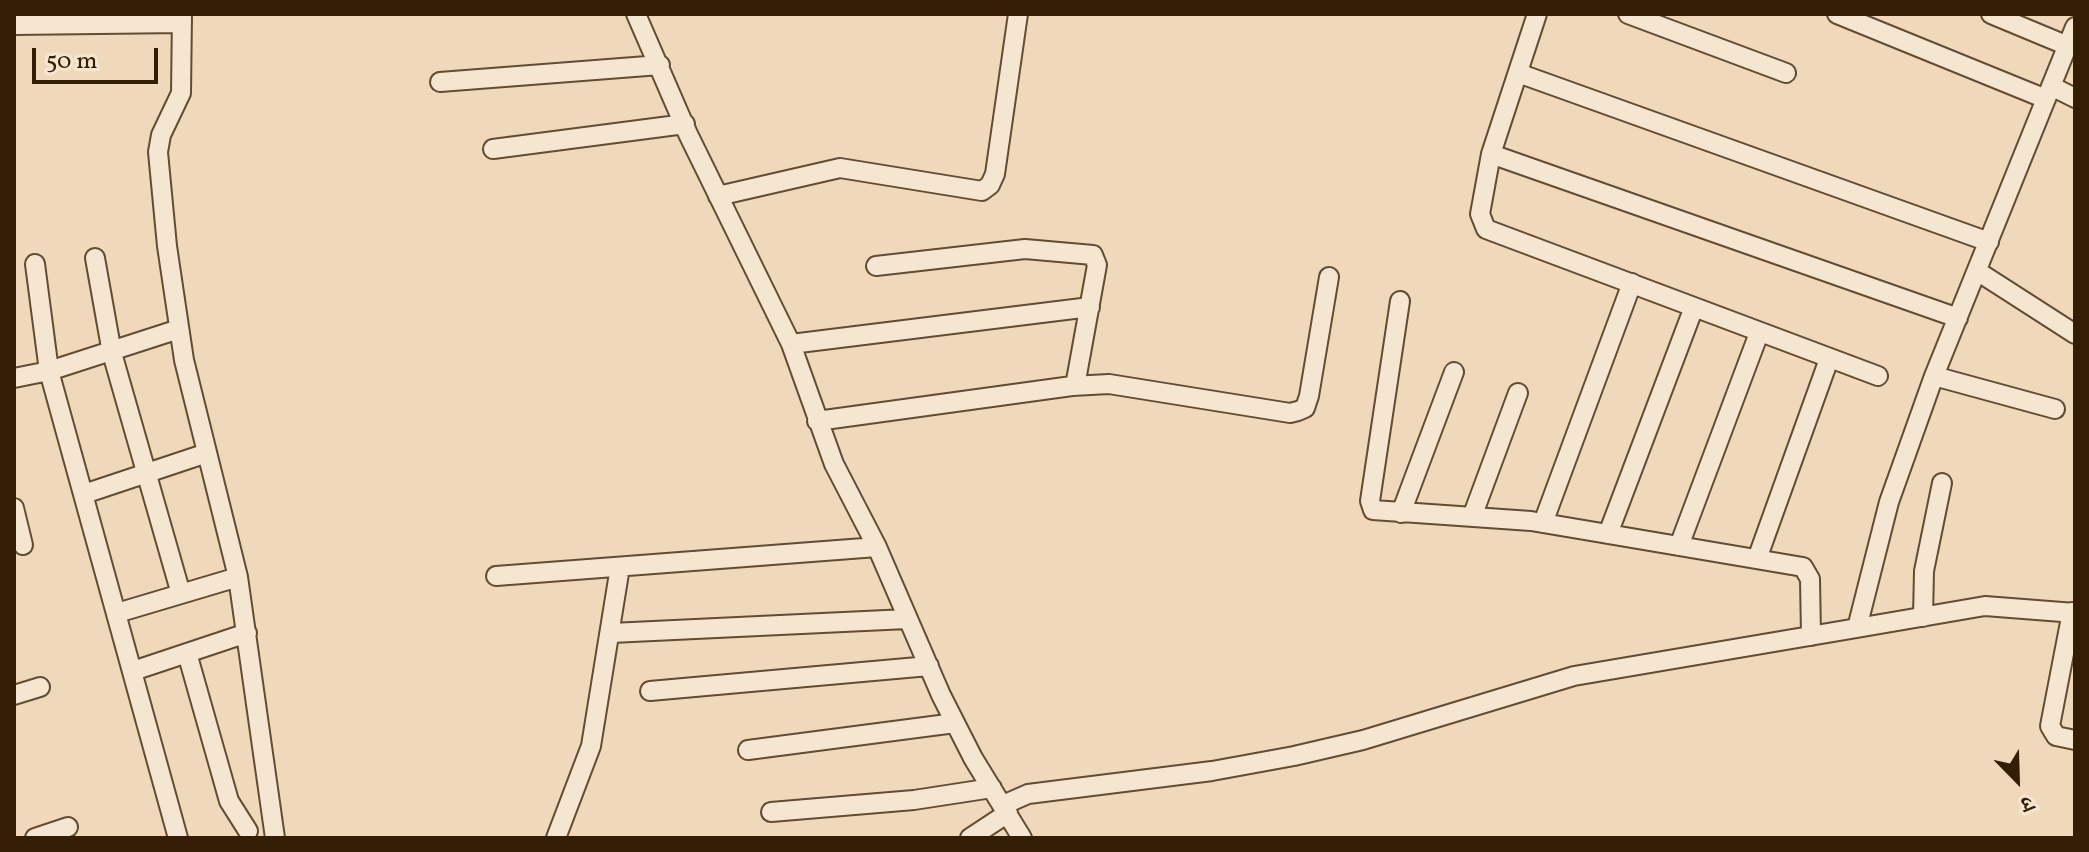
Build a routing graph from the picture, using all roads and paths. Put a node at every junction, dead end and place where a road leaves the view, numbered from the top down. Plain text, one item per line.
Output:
1 (636, 14) edge
2 (1018, 14) edge
3 (1537, 14) edge
4 (1628, 14) edge
5 (1837, 14) edge
6 (1991, 14) edge
7 (182, 18) edge
8 (14, 25) edge
9 (2075, 27) edge
10 (2068, 46) junction
11 (660, 65) junction
12 (1518, 73) junction
13 (1786, 73) dead end
14 (440, 82) dead end
15 (2049, 92) junction
16 (2075, 98) edge
17 (685, 124) junction
18 (493, 149) dead end
19 (1491, 154) junction
20 (718, 196) junction
21 (1989, 242) junction
22 (95, 258) dead end
23 (35, 264) dead end
24 (876, 266) dead end
25 (1977, 271) junction
26 (1329, 277) dead end
27 (1632, 283) junction
28 (1400, 301) dead end
29 (1090, 307) junction
30 (1694, 307) junction
31 (1958, 318) junction
32 (179, 329) junction
33 (1759, 333) junction
34 (2075, 334) edge
35 (791, 344) junction
36 (112, 353) junction
37 (1829, 359) junction
38 (49, 371) junction
39 (1454, 372) dead end
40 (1878, 376) dead end
41 (1934, 376) junction
42 (14, 378) edge
43 (1075, 386) junction
44 (1518, 393) dead end
45 (2055, 409) dead end
46 (817, 421) junction
47 (207, 453) junction
48 (146, 474) junction
49 (1942, 483) dead end
50 (84, 494) junction
51 (14, 508) edge
52 (1401, 513) junction
53 (1472, 517) junction
54 (1543, 523) junction
55 (16, 527) edge
56 (1608, 534) junction
57 (23, 545) dead end
58 (1679, 546) junction
59 (877, 547) junction
60 (1757, 559) junction
61 (620, 567) junction
62 (496, 576) dead end
63 (238, 577) junction
64 (181, 594) junction
65 (117, 613) junction
66 (2074, 613) edge
67 (1923, 617) junction
68 (907, 619) junction
69 (1857, 628) junction
70 (247, 633) junction
71 (611, 633) junction
72 (1811, 636) junction
73 (187, 653) junction
74 (929, 666) junction
75 (133, 671) junction
76 (40, 687) dead end
77 (650, 691) dead end
78 (14, 695) edge
79 (955, 723) junction
80 (2075, 740) edge
81 (748, 750) dead end
82 (992, 788) junction
83 (270, 805) junction
84 (1005, 809) junction
85 (771, 812) dead end
86 (68, 827) dead end
87 (245, 835) edge
88 (35, 838) edge
89 (178, 838) edge
90 (275, 838) edge
91 (556, 838) edge
92 (970, 838) edge
93 (1022, 838) edge

1 - 11 street
2 - 20 street
3 - 12 street
4 - 13 street
5 - 15 street
6 - 10 street
7 - 8 street
7 - 32 street
9 - 10 street
10 - 15 street
11 - 14 street
11 - 17 street
12 - 19 street
12 - 21 street
15 - 16 street
15 - 21 street
17 - 18 street
17 - 20 street
19 - 27 street
19 - 31 street
20 - 35 street
21 - 25 street
22 - 36 street
23 - 38 street
24 - 29 street
25 - 31 street
25 - 34 street
26 - 43 street
27 - 30 street
27 - 54 street
28 - 52 street
29 - 35 street
29 - 43 street
30 - 33 street
30 - 56 street
31 - 41 street
32 - 36 street
32 - 47 street
33 - 37 street
33 - 58 street
35 - 46 street
36 - 38 street
36 - 48 street
37 - 40 street
37 - 60 street
38 - 42 street
38 - 50 street
39 - 52 street
41 - 45 street
41 - 69 street
43 - 46 street
44 - 53 street
46 - 59 street
47 - 48 street
47 - 63 street
48 - 50 street
48 - 64 street
49 - 67 street
50 - 65 street
51 - 55 street
52 - 53 street
53 - 54 street
54 - 56 street
55 - 57 street
56 - 58 street
58 - 60 street
59 - 61 street
59 - 68 street
60 - 72 street
61 - 62 street
61 - 71 street
63 - 64 street
63 - 70 street
64 - 65 street
65 - 75 street
66 - 67 street
66 - 80 street
67 - 69 street
68 - 71 street
68 - 74 street
69 - 72 street
70 - 73 street
70 - 83 street
71 - 91 street
72 - 84 street
73 - 75 street
73 - 87 street
74 - 77 street
74 - 79 street
75 - 89 street
76 - 78 street
79 - 81 street
79 - 82 street
82 - 84 street
82 - 85 street
83 - 87 street
83 - 90 street
84 - 92 street
84 - 93 street
86 - 88 street

